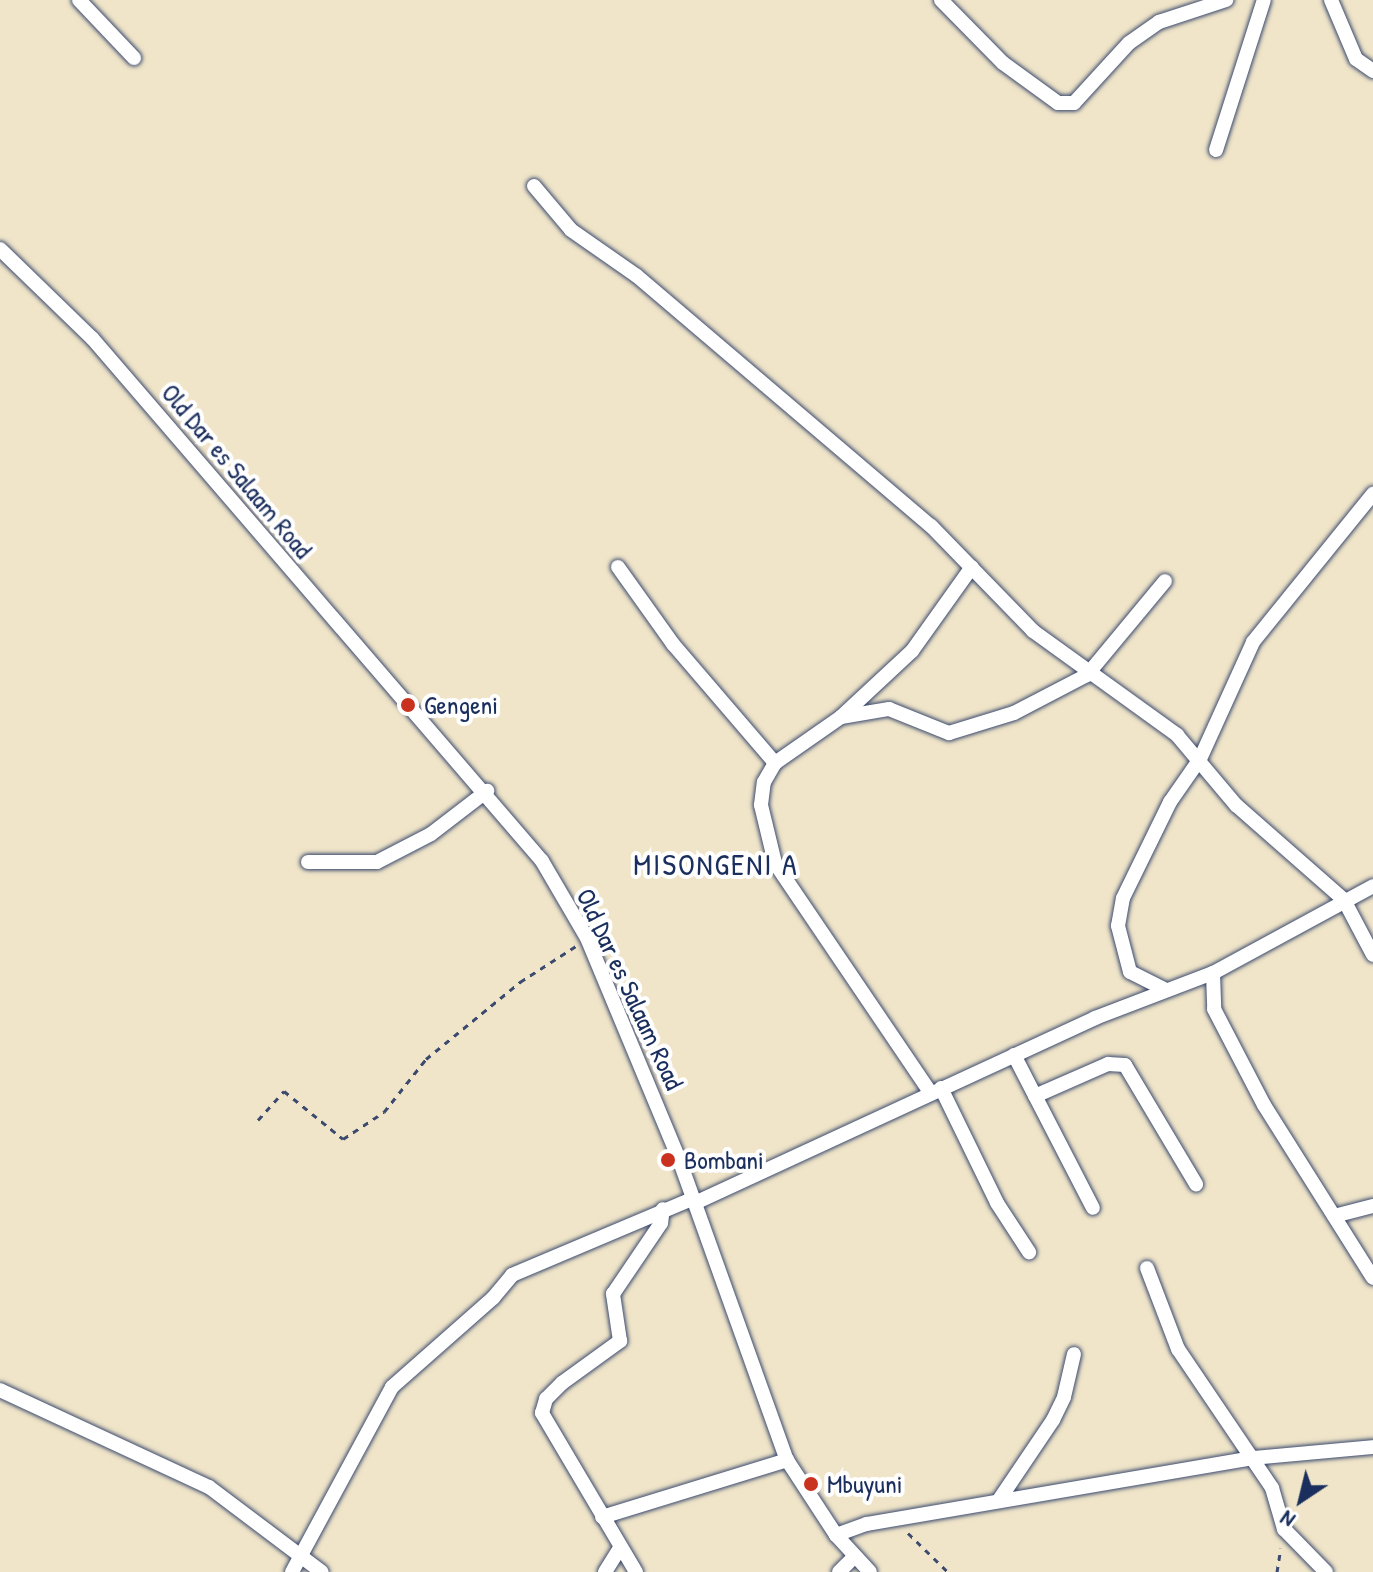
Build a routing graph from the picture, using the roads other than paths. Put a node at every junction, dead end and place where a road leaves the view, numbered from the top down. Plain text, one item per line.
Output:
1 (79, 0) edge
2 (941, 0) edge
3 (1226, 0) edge
4 (1264, 0) edge
5 (1331, 0) edge
6 (134, 58) dead end
7 (1373, 71) edge
8 (1216, 150) dead end
9 (534, 186) dead end
10 (0, 249) edge
11 (1373, 494) edge
12 (618, 567) dead end
13 (972, 567) junction
14 (1165, 581) dead end
15 (1087, 675) junction
16 (841, 717) junction
17 (1200, 759) junction
18 (775, 763) junction
19 (487, 791) junction
20 (308, 862) dead end
21 (1373, 886) edge
22 (1344, 900) junction
23 (1373, 955) edge
24 (1213, 973) junction
25 (1166, 990) junction
26 (1014, 1055) junction
27 (936, 1090) junction
28 (1035, 1096) junction
29 (1196, 1184) dead end
30 (694, 1201) junction
31 (1373, 1206) edge
32 (1093, 1208) dead end
33 (663, 1209) junction
34 (1334, 1216) junction
35 (1029, 1252) dead end
36 (1147, 1268) dead end
37 (1373, 1278) edge
38 (1074, 1354) dead end
39 (0, 1390) edge
40 (1373, 1447) edge
41 (1253, 1458) junction
42 (787, 1460) junction
43 (999, 1500) junction
44 (602, 1517) junction
45 (836, 1535) junction
46 (620, 1548) junction
47 (300, 1557) junction
48 (854, 1557) junction
49 (292, 1572) edge
50 (322, 1572) edge
51 (605, 1572) edge
52 (636, 1572) edge
53 (839, 1572) edge
54 (870, 1572) edge
55 (1326, 1572) edge

1 - 6 street
2 - 3 street
4 - 8 street
5 - 7 street
9 - 13 street
10 - 19 street, Old Dar es Salaam Road
11 - 17 street
12 - 18 street
13 - 15 street
13 - 16 street
14 - 15 street
15 - 16 street
15 - 17 street
16 - 18 street
17 - 22 street
17 - 25 street
18 - 27 street
19 - 20 street
19 - 30 street, Old Dar es Salaam Road
21 - 22 street
22 - 23 street
22 - 24 street
24 - 25 street
24 - 34 street
25 - 26 street
26 - 27 street
26 - 28 street
27 - 30 street
27 - 35 street
28 - 29 street
28 - 32 street
30 - 33 street
30 - 42 street, Old Dar es Salaam Road
31 - 34 street
33 - 44 street
33 - 47 street
34 - 37 street
36 - 41 street
38 - 43 street
39 - 47 street
40 - 41 street
41 - 43 street
41 - 55 street
42 - 44 street
42 - 45 street, Old Dar es Salaam Road
43 - 45 street
44 - 46 street
45 - 48 street, Old Dar es Salaam Road
46 - 51 street
46 - 52 street
47 - 49 street
47 - 50 street
48 - 53 street
48 - 54 street, Old Dar es Salaam Road

